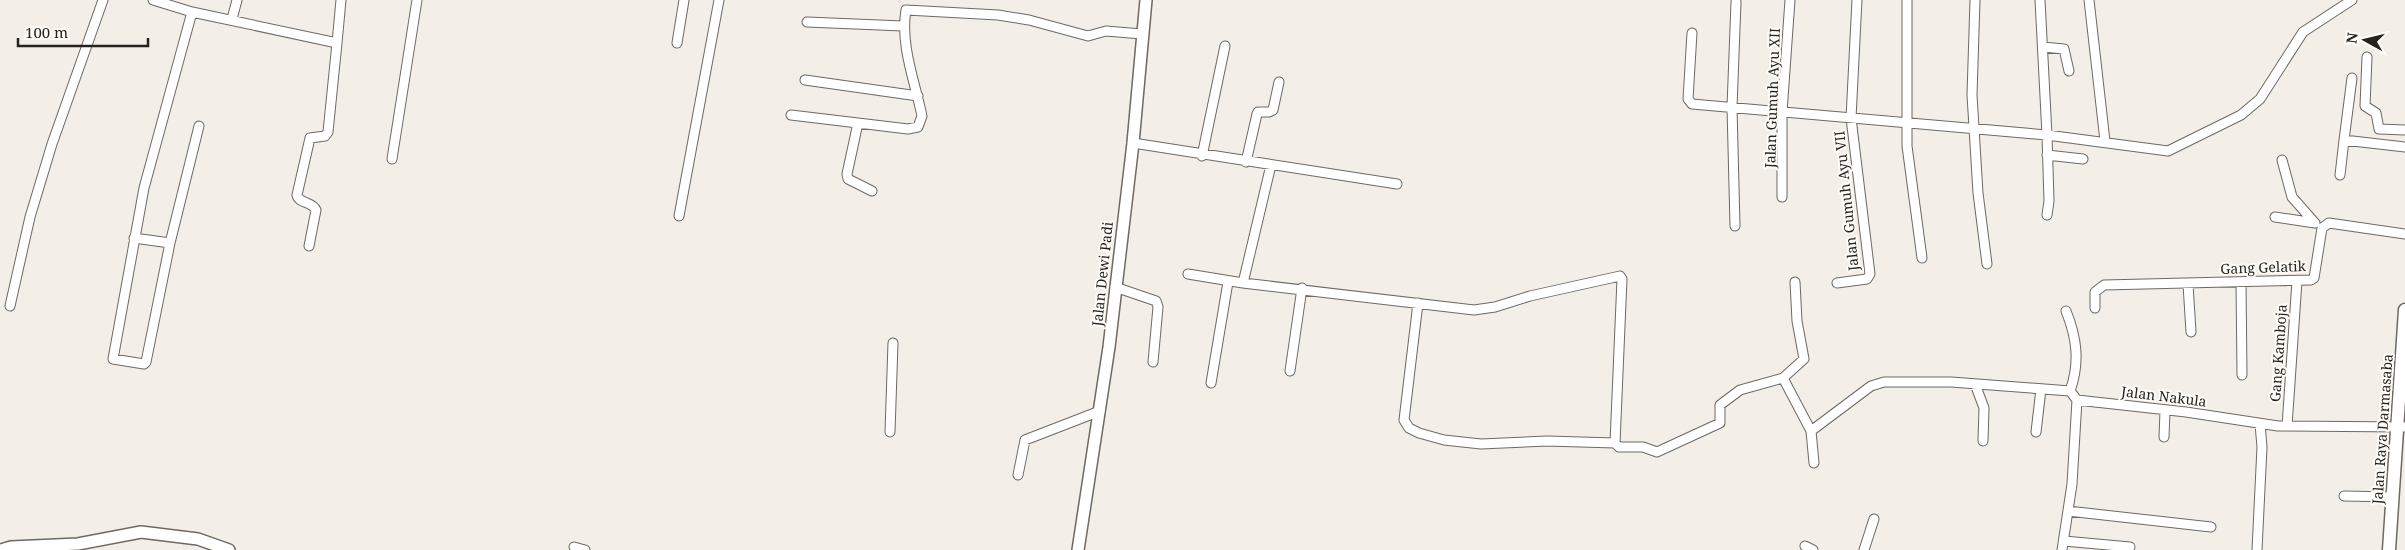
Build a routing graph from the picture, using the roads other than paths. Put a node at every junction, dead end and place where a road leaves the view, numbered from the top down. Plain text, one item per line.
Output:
1 (103, 0) edge
2 (152, 0) edge
3 (237, 0) edge
4 (341, 0) edge
5 (417, 0) edge
6 (684, 0) edge
7 (719, 0) edge
8 (1146, 0) edge
9 (1790, 0) edge
10 (1857, 0) edge
11 (1906, 0) edge
12 (1975, 0) edge
13 (2040, 0) edge
14 (2089, 0) edge
15 (2352, 0) edge
16 (1736, 2) dead end
17 (177, 4) edge
18 (906, 5) edge
19 (192, 12) junction
20 (232, 19) junction
21 (807, 22) dead end
22 (903, 26) junction
23 (1142, 29) junction
24 (1692, 33) dead end
25 (337, 43) junction
26 (677, 43) dead end
27 (1226, 46) dead end
28 (2043, 47) junction
29 (2368, 57) dead end
30 (2069, 71) dead end
31 (2352, 78) dead end
32 (805, 80) dead end
33 (1279, 82) dead end
34 (918, 96) junction
35 (1732, 107) junction
36 (1782, 112) junction
37 (791, 115) dead end
38 (1851, 118) junction
39 (858, 124) junction
40 (1906, 124) junction
41 (199, 126) dead end
42 (1975, 128) junction
43 (2405, 130) edge
44 (2047, 135) junction
45 (2344, 140) junction
46 (2105, 141) junction
47 (1133, 143) junction
48 (2405, 147) edge
49 (2047, 155) junction
50 (1202, 156) junction
51 (392, 159) dead end
52 (2083, 159) dead end
53 (2282, 160) dead end
54 (1246, 162) junction
55 (1271, 165) junction
56 (2340, 174) dead end
57 (1396, 184) dead end
58 (872, 191) dead end
59 (1782, 197) dead end
60 (2047, 215) dead end
61 (679, 216) dead end
62 (2275, 217) dead end
63 (2314, 222) junction
64 (2325, 225) junction
65 (1735, 226) dead end
66 (2405, 234) edge
67 (134, 238) junction
68 (170, 243) junction
69 (309, 246) dead end
70 (1922, 258) dead end
71 (1987, 264) dead end
72 (1188, 274) dead end
73 (2297, 281) junction
74 (1228, 282) junction
75 (1795, 282) dead end
76 (2241, 282) junction
77 (1243, 283) junction
78 (1837, 283) dead end
79 (2188, 284) junction
80 (1115, 287) junction
81 (1302, 288) junction
82 (1418, 303) junction
83 (10, 306) dead end
84 (2095, 308) dead end
85 (2405, 310) edge
86 (2066, 311) dead end
87 (2191, 332) dead end
88 (893, 343) dead end
89 (1153, 362) dead end
90 (1290, 371) dead end
91 (2242, 376) dead end
92 (1783, 378) junction
93 (1211, 383) dead end
94 (1975, 384) junction
95 (2040, 389) junction
96 (2070, 391) junction
97 (2077, 400) junction
98 (2166, 410) junction
99 (1099, 413) junction
100 (2260, 424) junction
101 (2287, 426) junction
102 (2401, 426) edge
103 (1809, 427) junction
104 (890, 432) dead end
105 (2036, 432) dead end
106 (2164, 437) dead end
107 (1982, 441) dead end
108 (1615, 443) junction
109 (1814, 463) dead end
110 (1018, 475) dead end
111 (2344, 496) dead end
112 (2393, 496) junction
113 (2068, 511) junction
114 (1874, 519) dead end
115 (2211, 527) dead end
116 (2063, 546) edge
117 (574, 547) dead end
118 (2130, 547) dead end
119 (1, 550) edge
120 (229, 550) edge
121 (585, 550) edge
122 (1078, 550) edge
123 (1864, 550) edge
124 (2256, 550) edge
125 (2389, 550) edge

1 - 83 street
2 - 17 street
3 - 20 street
4 - 25 street
5 - 51 street
6 - 26 street
7 - 61 street
8 - 23 street, Jalan Dewi Padi
9 - 36 street, Jalan Gumuh Ayu XII
10 - 38 street
11 - 40 street
12 - 42 street
13 - 28 street
14 - 46 street
15 - 46 street
16 - 35 street
17 - 19 street
18 - 22 street
18 - 23 street
19 - 20 street
19 - 67 street
20 - 25 street
21 - 22 street
22 - 34 street
23 - 47 street, Jalan Dewi Padi
24 - 35 street
25 - 69 street
27 - 50 street
28 - 30 street
28 - 44 street
29 - 43 street
31 - 45 street
32 - 34 street
33 - 54 street
34 - 39 street
35 - 36 street
35 - 65 street
36 - 38 street
36 - 59 street, Jalan Gumuh Ayu XII
37 - 39 street
38 - 40 street
38 - 78 street, Jalan Gumuh Ayu VII
39 - 58 street
40 - 42 street
40 - 70 street
41 - 68 street
42 - 44 street
42 - 71 street
44 - 46 street
44 - 49 street
45 - 48 street
45 - 56 street
47 - 50 street
47 - 80 street, Jalan Dewi Padi
49 - 52 street
49 - 60 street
50 - 54 street
53 - 63 street
54 - 55 street
55 - 57 street
55 - 77 street
62 - 63 street
63 - 64 street
64 - 66 street
64 - 73 street, Gang Gelatik
67 - 68 street
67 - 68 street
72 - 74 street
73 - 76 street, Gang Gelatik
73 - 101 street, Gang Kamboja
74 - 77 street
74 - 93 street
75 - 92 street
76 - 79 street, Gang Gelatik
76 - 91 street
77 - 81 street
79 - 84 street, Gang Gelatik
79 - 87 street
80 - 89 street
80 - 99 street, Jalan Dewi Padi
81 - 82 street
81 - 90 street
82 - 108 street
82 - 108 street
85 - 102 main road, Jalan Raya Darmasaba
86 - 96 street
88 - 104 street
92 - 103 street
92 - 108 street
94 - 95 street
94 - 103 street
94 - 107 street
95 - 96 street
95 - 105 street
96 - 97 street
97 - 98 street, Jalan Nakula
97 - 113 street
98 - 100 street, Jalan Nakula
98 - 106 street
99 - 110 street
99 - 122 street, Jalan Dewi Padi
100 - 101 street, Jalan Nakula
100 - 124 street
101 - 102 street, Jalan Nakula
102 - 112 main road, Jalan Raya Darmasaba
103 - 109 street
111 - 112 street
112 - 125 main road, Jalan Raya Darmasaba
113 - 115 street
113 - 116 street
114 - 123 street
116 - 118 street
117 - 121 street
119 - 120 street

